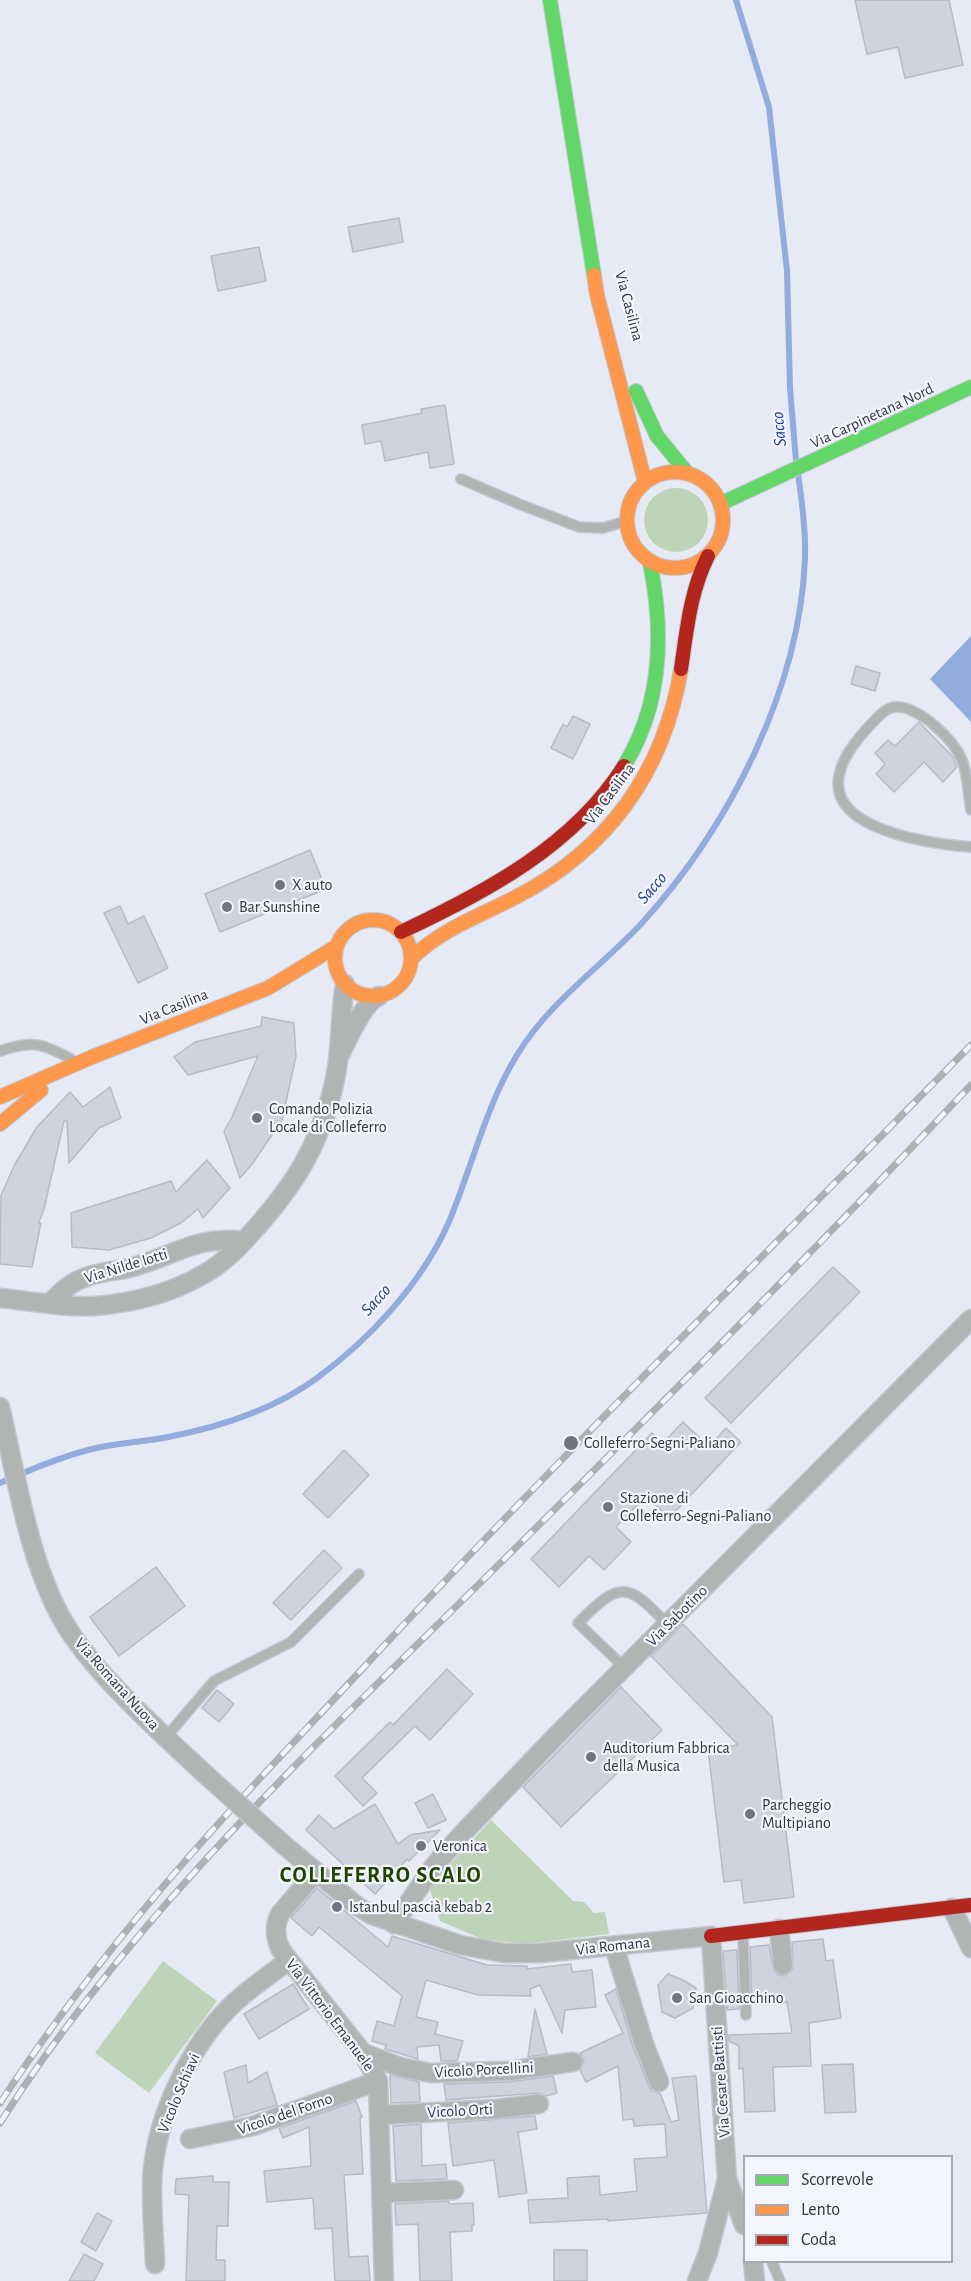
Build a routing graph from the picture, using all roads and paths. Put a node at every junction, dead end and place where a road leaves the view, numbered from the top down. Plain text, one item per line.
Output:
1 (550, 0) edge
2 (583, 203) junction
3 (971, 387) edge
4 (688, 474) junction
5 (461, 479) dead end
6 (645, 482) junction
7 (720, 504) junction
8 (626, 521) junction
9 (708, 556) junction
10 (650, 563) junction
11 (971, 810) edge
12 (971, 847) edge
13 (401, 932) junction
14 (337, 946) junction
15 (411, 959) junction
16 (338, 979) junction
17 (309, 981) dead end
18 (268, 988) junction
19 (379, 996) junction
20 (0, 1051) edge
21 (340, 1055) junction
22 (85, 1060) junction
23 (0, 1097) edge
24 (0, 1124) edge
25 (244, 1241) junction
26 (0, 1298) edge
27 (50, 1303) junction
28 (971, 1319) edge
29 (1, 1410) edge
30 (358, 1574) dead end
31 (668, 1625) junction
32 (625, 1668) junction
33 (166, 1737) junction
34 (284, 1845) joint
35 (316, 1872) junction
36 (971, 1905) edge
37 (952, 1908) junction
38 (394, 1924) junction
39 (779, 1929) junction
40 (743, 1933) junction
41 (711, 1936) junction
42 (614, 1946) junction
43 (971, 1948) edge
44 (289, 1960) junction
45 (783, 1965) dead end
46 (746, 2014) dead end
47 (363, 2053) junction
48 (573, 2062) dead end
49 (378, 2081) junction
50 (659, 2082) dead end
51 (539, 2104) dead end
52 (380, 2115) junction
53 (190, 2139) dead end
54 (727, 2179) junction
55 (454, 2190) dead end
56 (382, 2193) junction
57 (743, 2206) edge
58 (743, 2222) edge
59 (753, 2263) edge
60 (772, 2263) edge
61 (155, 2264) dead end
62 (384, 2281) edge
63 (697, 2281) edge
64 (755, 2281) edge
65 (780, 2281) edge

1 - 2 main road, Via Casilina
2 - 4 main road, Via Casilina
2 - 6 main road, Via Casilina
3 - 7 main road, Via Carpinetana Nord
4 - 6 main road
4 - 7 main road
5 - 8 lane
6 - 8 main road
7 - 9 main road
8 - 10 main road
9 - 10 main road
9 - 15 main road, Via Casilina
10 - 13 main road, Via Casilina
11 - 12 lane
13 - 14 main road, Via Casilina
13 - 15 main road
14 - 16 main road
14 - 18 main road, Via Casilina
15 - 19 main road, Via Casilina
16 - 19 main road
16 - 21 street, Via Nilde Iotti
17 - 18 main road, Via Casilina
18 - 22 main road, Via Casilina
19 - 21 street, Via Nilde Iotti
20 - 22 lane
21 - 25 street, Via Nilde Iotti
22 - 23 main road, Via Casilina
22 - 24 main road, Via Casilina
25 - 27 street, Via Nilde Iotti
25 - 27 street, Via Nilde Iotti
26 - 27 street, Via Nilde Iotti
28 - 31 street, Via Sabotino
29 - 33 street, Via Romana Nuova
30 - 33 lane
31 - 32 street, Via Sabotino
31 - 32 lane
32 - 38 street, Via Sabotino
33 - 34 street, Via Romana Nuova, bridge
34 - 35 street, Via Romana
35 - 38 street, Via Romana
35 - 44 street, Via Vittorio Emanuele
36 - 37 main road, Via Romana
37 - 39 main road, Via Romana
37 - 43 street
38 - 42 street, Via Romana
39 - 40 main road, Via Romana
39 - 45 street
40 - 41 main road, Via Romana
40 - 46 lane
41 - 42 street, Via Romana
41 - 54 street, Via Cesare Battisti
42 - 50 street
44 - 47 street, Via Vittorio Emanuele
44 - 61 street, Vicolo Schiavi
47 - 48 street, Vicolo Porcellini
47 - 49 street, Via Vittorio Emanuele
49 - 52 street, Via Vittorio Emanuele
49 - 53 street, Vicolo del Forno
51 - 52 street, Vicolo Orti
52 - 56 street, Via Vittorio Emanuele
54 - 57 lane
54 - 58 street, Via Cesare Battisti
54 - 63 street
55 - 56 street
56 - 62 street, Via Vittorio Emanuele
59 - 64 street
60 - 65 lane

